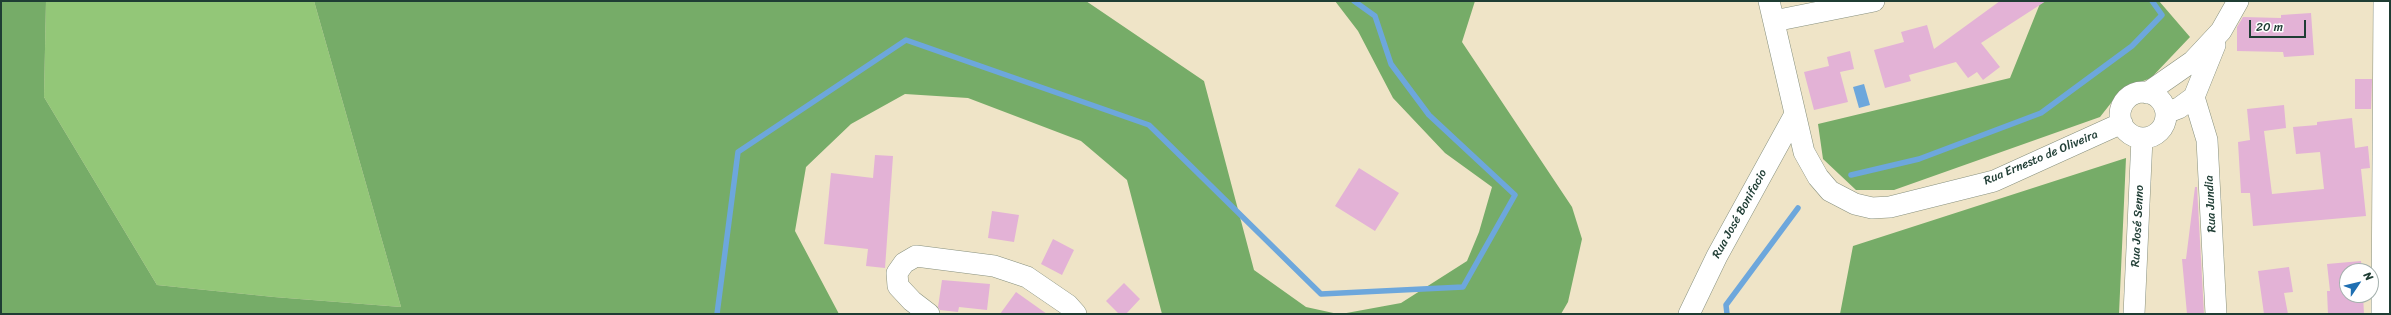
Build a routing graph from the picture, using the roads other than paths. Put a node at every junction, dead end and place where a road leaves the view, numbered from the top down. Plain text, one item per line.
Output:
1 (1769, 1) edge
2 (1874, 1) edge
3 (2238, 1) edge
4 (2384, 1) edge
5 (1774, 21) junction
6 (2221, 31) junction
7 (2147, 93) junction
8 (2194, 97) junction
9 (2166, 113) junction
10 (1794, 116) junction
11 (2122, 123) junction
12 (2142, 138) junction
13 (929, 314) edge
14 (1076, 314) edge
15 (1689, 314) edge
16 (2134, 314) edge
17 (2216, 314) edge
18 (2382, 314) edge

1 - 5 street, Rua Ernesto de Oliveira
2 - 5 street
3 - 6 street
4 - 18 street
5 - 10 street, Rua Ernesto de Oliveira
6 - 7 street
6 - 8 street
7 - 9 street
7 - 11 street
8 - 9 street
8 - 17 street, Rua Jundia
9 - 12 street
10 - 11 street, Rua Ernesto de Oliveira
10 - 15 street, Rua José Bonifacio
11 - 12 street
12 - 16 street, Rua José Senno
13 - 14 street

